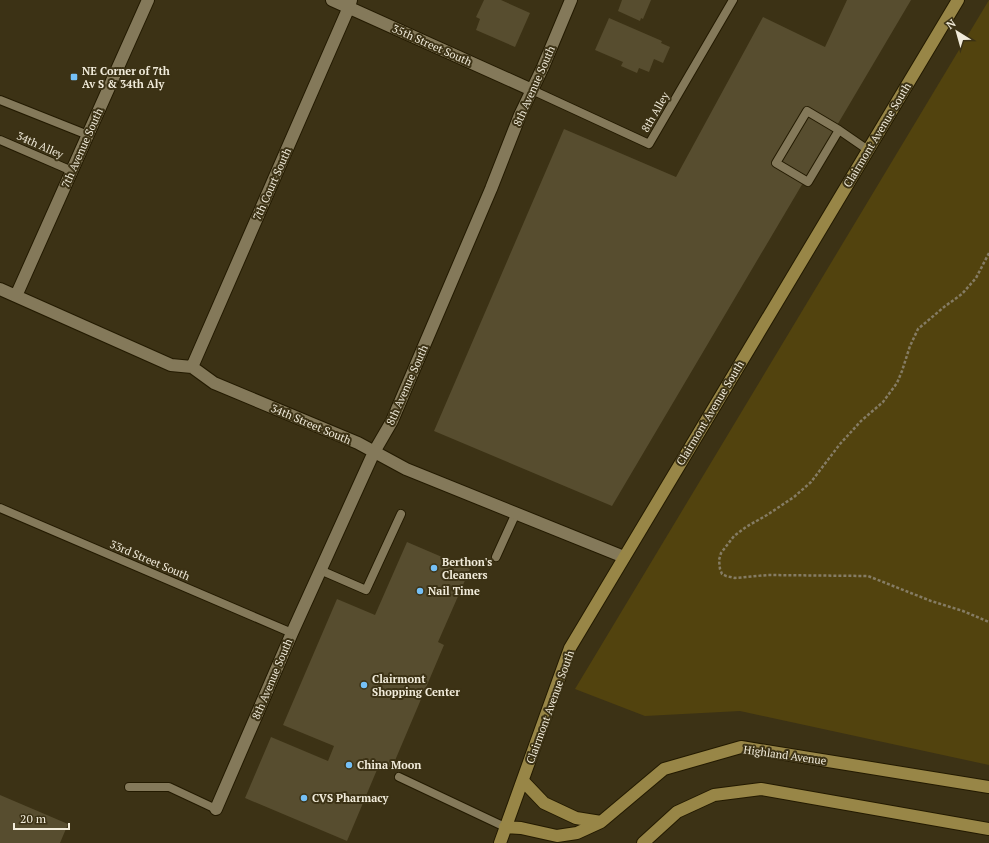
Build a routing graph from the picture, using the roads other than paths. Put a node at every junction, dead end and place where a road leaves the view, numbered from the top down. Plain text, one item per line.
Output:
1 (148, 0) edge
2 (332, 0) edge
3 (572, 0) edge
4 (733, 0) edge
5 (958, 0) edge
6 (350, 4) edge
7 (532, 90) junction
8 (0, 100) edge
9 (839, 130) junction
10 (88, 135) junction
11 (0, 140) edge
12 (868, 150) junction
13 (72, 171) junction
14 (0, 289) edge
15 (16, 296) junction
16 (192, 367) junction
17 (374, 452) junction
18 (0, 508) edge
19 (516, 513) junction
20 (401, 514) dead end
21 (496, 557) dead end
22 (624, 557) junction
23 (320, 570) junction
24 (292, 633) junction
25 (399, 777) dead end
26 (523, 781) junction
27 (129, 787) dead end
28 (989, 787) edge
29 (216, 810) joint
30 (601, 822) junction
31 (505, 827) junction
32 (989, 829) edge
33 (500, 843) edge
34 (643, 843) edge

1 - 10 street, 7th Avenue South
2 - 6 street, 35th Street South
3 - 7 street, 8th Avenue South
4 - 7 lane, 8th Alley
5 - 12 street, Clairmont Avenue South
6 - 7 street, 35th Street South
6 - 16 street, 7th Court South
7 - 17 street, 8th Avenue South
8 - 10 lane
9 - 9 lane
9 - 12 lane
10 - 13 street, 7th Avenue South
11 - 13 lane, 34th Alley
12 - 22 street, Clairmont Avenue South
13 - 15 street, 7th Avenue South
14 - 15 street, 34th Street South
15 - 16 street, 34th Street South
16 - 17 street, 34th Street South
17 - 19 street, 34th Street South
17 - 23 street, 8th Avenue South
18 - 24 lane, 33rd Street South
19 - 21 lane
19 - 22 street, 34th Street South
20 - 23 lane
22 - 26 street, Clairmont Avenue South
23 - 24 street, 8th Avenue South
24 - 29 street, 8th Avenue South
25 - 31 lane
26 - 30 street
26 - 31 street, Clairmont Avenue South
27 - 29 lane
28 - 30 street, Highland Avenue
30 - 31 street, Highland Avenue
31 - 33 street, Clairmont Avenue South
32 - 34 street

